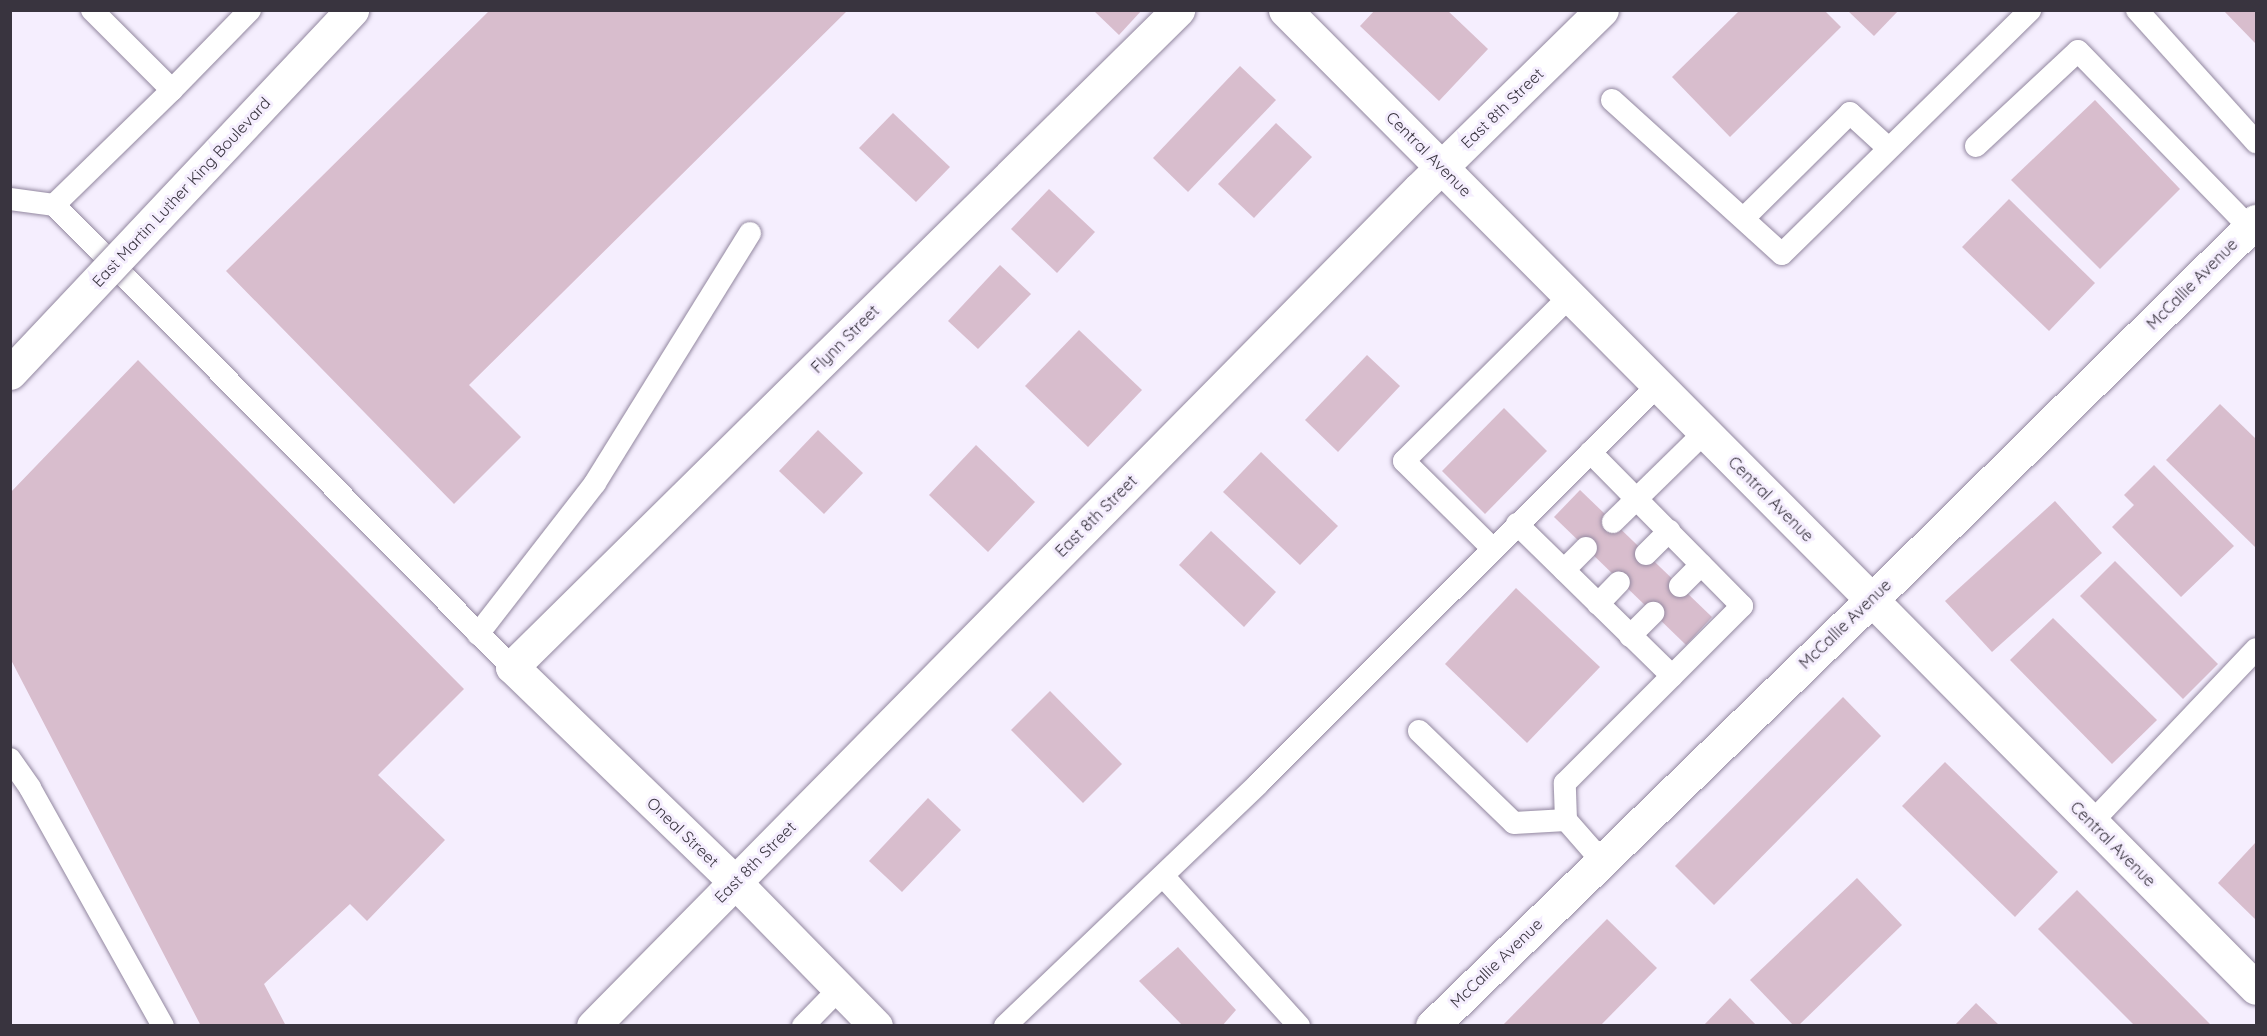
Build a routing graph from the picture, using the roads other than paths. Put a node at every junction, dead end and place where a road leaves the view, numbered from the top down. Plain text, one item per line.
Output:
1 (92, 10) edge
2 (249, 10) edge
3 (352, 10) edge
4 (1178, 10) edge
5 (1285, 10) edge
6 (1602, 10) edge
7 (2030, 10) edge
8 (2137, 10) edge
9 (172, 90) junction
10 (1612, 99) dead end
11 (2256, 142) edge
12 (1976, 146) dead end
13 (1888, 148) junction
14 (1441, 167) junction
15 (10, 199) edge
16 (54, 205) junction
17 (1744, 218) junction
18 (2253, 224) edge
19 (750, 233) dead end
20 (1570, 296) junction
21 (10, 373) edge
22 (1658, 385) junction
23 (1705, 432) junction
24 (1590, 452) junction
25 (1636, 498) junction
26 (1613, 522) dead end
27 (1517, 524) junction
28 (1669, 531) junction
29 (1586, 548) dead end
30 (1493, 549) junction
31 (1646, 554) dead end
32 (1701, 565) junction
33 (1564, 570) junction
34 (1619, 582) dead end
35 (1680, 586) dead end
36 (1871, 599) junction
37 (1598, 604) junction
38 (1653, 613) dead end
39 (478, 634) junction
40 (1630, 636) junction
41 (2256, 649) edge
42 (512, 667) junction
43 (1672, 676) junction
44 (1419, 731) dead end
45 (10, 759) edge
46 (1566, 820) junction
47 (2092, 822) junction
48 (1601, 860) junction
49 (1164, 876) junction
50 (735, 882) junction
51 (2256, 988) edge
52 (839, 989) junction
53 (163, 1026) edge
54 (593, 1026) edge
55 (802, 1026) edge
56 (876, 1026) edge
57 (1005, 1026) edge
58 (1299, 1026) edge
59 (1432, 1026) edge

1 - 9 lane
2 - 9 lane
3 - 21 street, East Martin Luther King Boulevard, bridge
4 - 42 street, Flynn Street
5 - 14 street, Central Avenue
6 - 14 street, East 8th Street
7 - 13 lane
8 - 11 lane
9 - 16 lane
10 - 17 lane
12 - 18 lane
13 - 17 lane
13 - 17 lane
14 - 20 street, Central Avenue
14 - 50 street, East 8th Street
15 - 16 lane
16 - 39 lane
18 - 36 street, McCallie Avenue
19 - 39 lane
20 - 22 street, Central Avenue
20 - 30 lane
22 - 23 street, Central Avenue
22 - 24 lane
23 - 25 lane
23 - 36 street, Central Avenue
24 - 25 lane
24 - 27 lane
25 - 26 lane
25 - 28 lane
27 - 30 lane
27 - 33 lane
28 - 31 lane
28 - 32 lane
29 - 33 lane
30 - 49 lane
32 - 35 lane
32 - 43 lane
33 - 37 lane
34 - 37 lane
36 - 47 street, Central Avenue
36 - 48 street, McCallie Avenue
37 - 40 lane
38 - 40 lane
39 - 42 lane
40 - 43 lane
41 - 47 lane
42 - 50 street, Oneal Street
43 - 46 lane
44 - 46 lane
45 - 53 lane
46 - 48 lane
47 - 51 street, Central Avenue
48 - 59 street, McCallie Avenue
49 - 57 lane
49 - 58 lane
50 - 52 street, Oneal Street
50 - 54 street, East 8th Street
52 - 55 lane
52 - 56 street, Oneal Street

